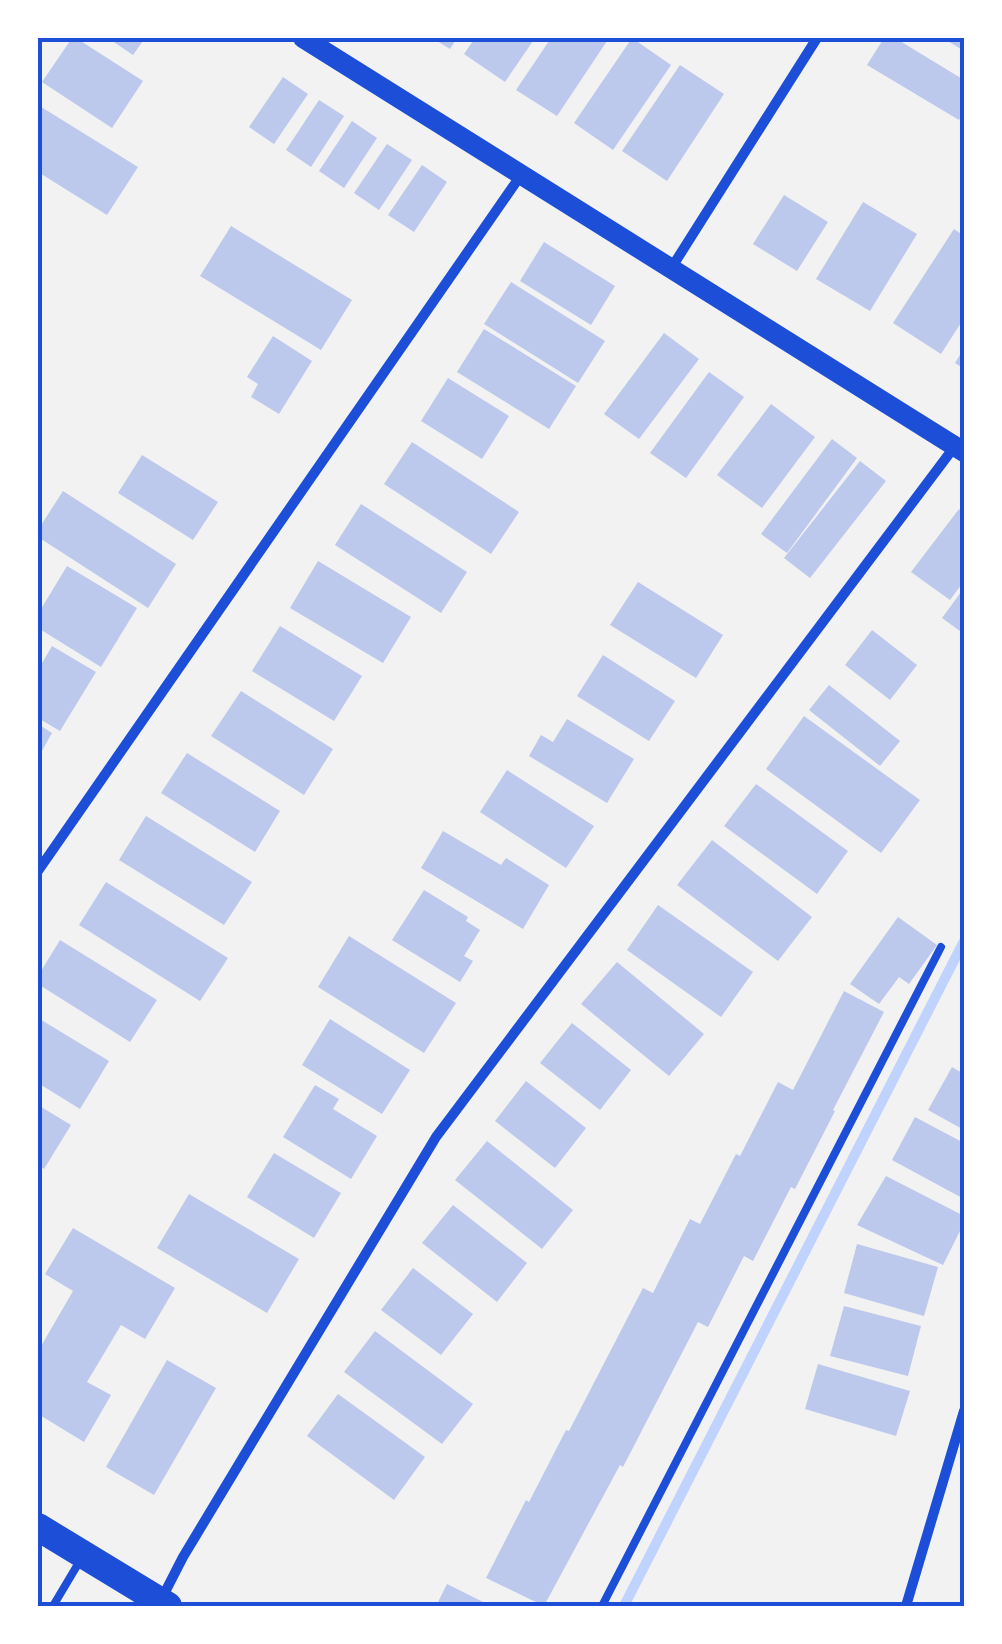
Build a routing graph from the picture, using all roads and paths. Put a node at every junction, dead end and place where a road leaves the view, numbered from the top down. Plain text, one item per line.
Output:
1 (304, 38) edge
2 (817, 38) edge
3 (521, 176) junction
4 (672, 267) junction
5 (960, 449) edge
6 (38, 871) edge
7 (941, 947) dead end
8 (964, 1411) edge
9 (38, 1526) edge
10 (84, 1555) junction
11 (164, 1604) edge
12 (53, 1606) edge
13 (602, 1606) edge
14 (906, 1606) edge

1 - 3 main road
2 - 4 street
3 - 4 main road
3 - 6 street
4 - 5 main road
5 - 11 street
7 - 13 lane
8 - 14 street
9 - 10 highway
10 - 11 highway
10 - 12 lane

